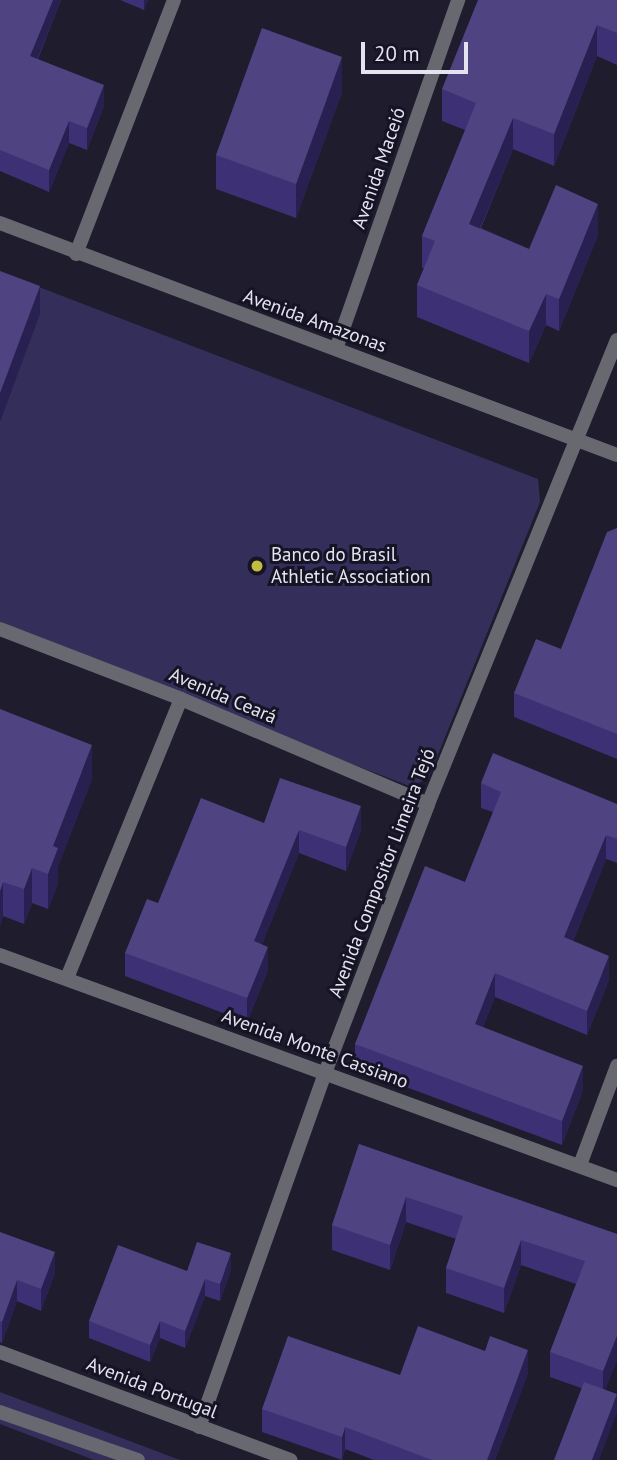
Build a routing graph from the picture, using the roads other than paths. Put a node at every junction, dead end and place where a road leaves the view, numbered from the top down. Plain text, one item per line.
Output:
1 (174, 0) edge
2 (458, 0) edge
3 (0, 223) edge
4 (76, 254) junction
5 (617, 340) edge
6 (336, 349) junction
7 (578, 443) junction
8 (617, 455) edge
9 (0, 629) edge
10 (181, 699) junction
11 (428, 804) junction
12 (0, 955) edge
13 (67, 978) junction
14 (617, 1066) edge
15 (325, 1073) junction
16 (580, 1165) junction
17 (617, 1180) edge
18 (0, 1352) edge
19 (0, 1412) edge
20 (199, 1427) junction
21 (138, 1460) edge
22 (291, 1460) edge

1 - 4 street
2 - 6 street, Avenida Maceió
3 - 4 street, Avenida Amazonas
4 - 6 street, Avenida Amazonas
5 - 7 street, Avenida Compositor Limeira Tejó
6 - 7 street, Avenida Amazonas
7 - 8 street, Avenida Amazonas
7 - 11 street, Avenida Compositor Limeira Tejó
9 - 10 street, Avenida Ceará
10 - 11 street, Avenida Ceará
10 - 13 street
11 - 15 street, Avenida Compositor Limeira Tejó
12 - 13 street, Avenida Monte Cassiano
13 - 15 street, Avenida Monte Cassiano
14 - 16 street
15 - 16 street, Avenida Monte Cassiano
15 - 20 street, Avenida Compositor Limeira Tejó
16 - 17 street, Avenida Monte Cassiano
18 - 20 street, Avenida Portugal
19 - 21 street
20 - 22 street, Avenida Portugal

